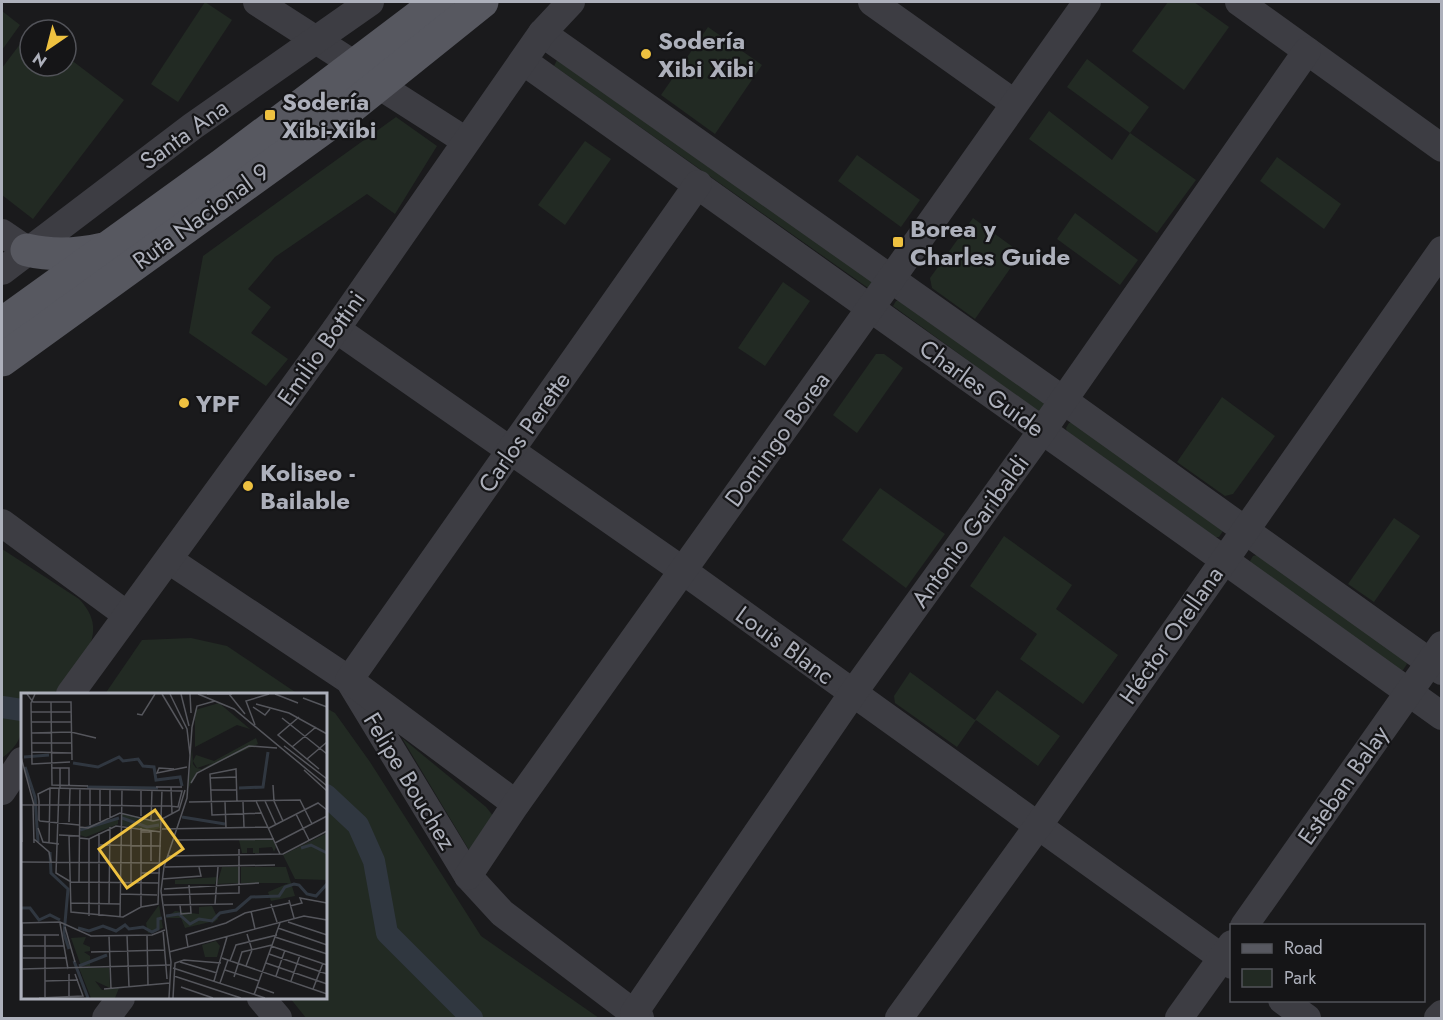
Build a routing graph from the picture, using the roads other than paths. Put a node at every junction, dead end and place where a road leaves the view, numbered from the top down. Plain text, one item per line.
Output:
1 (257, 2) edge
2 (370, 2) edge
3 (438, 2) edge
4 (482, 2) edge
5 (571, 2) edge
6 (872, 2) edge
7 (1087, 2) edge
8 (1239, 2) edge
9 (542, 33) junction
10 (315, 39) junction
11 (1307, 51) junction
12 (523, 61) junction
13 (355, 65) junction
14 (380, 86) junction
15 (1014, 103) junction
16 (466, 141) junction
17 (1442, 148) edge
18 (698, 184) junction
19 (14, 242) edge
20 (104, 249) junction
21 (1442, 250) edge
22 (2, 271) edge
23 (891, 279) junction
24 (871, 307) junction
25 (2, 324) edge
26 (336, 329) junction
27 (2, 360) edge
28 (1063, 400) junction
29 (1041, 431) junction
30 (511, 450) junction
31 (2, 523) edge
32 (1244, 531) junction
33 (169, 560) junction
34 (1223, 561) junction
35 (682, 570) junction
36 (127, 615) junction
37 (1437, 660) edge
38 (350, 680) junction
39 (1408, 692) junction
40 (71, 693) edge
41 (853, 693) junction
42 (1442, 716) edge
43 (21, 763) edge
44 (7, 790) edge
45 (516, 804) junction
46 (1038, 826) junction
47 (468, 876) junction
48 (1245, 924) edge
49 (1228, 955) edge
50 (119, 999) edge
51 (262, 999) edge
52 (1285, 1002) edge
53 (1442, 1014) edge
54 (637, 1016) edge
55 (106, 1018) edge
56 (278, 1018) edge
57 (899, 1018) edge
58 (1179, 1018) edge
59 (1307, 1018) edge
60 (1438, 1018) edge

1 - 10 street
2 - 10 street, Santa Ana
3 - 13 main road, Ruta Nacional 9
4 - 14 main road, Ruta Nacional 9
5 - 9 street, Emilio Bottini
6 - 15 street
7 - 15 street, Domingo Borea
8 - 11 street
9 - 12 street, Emilio Bottini
9 - 23 street, Charles Guide
10 - 13 street
10 - 19 street, Santa Ana
11 - 17 street
11 - 28 street, Antonio Garibaldi
12 - 16 street, Emilio Bottini
12 - 18 street, Charles Guide
13 - 20 main road, Ruta Nacional 9
14 - 16 street
14 - 27 main road, Ruta Nacional 9
15 - 23 street, Domingo Borea
16 - 26 street, Emilio Bottini
18 - 24 street, Charles Guide
18 - 30 street, Carlos Perette
19 - 20 main road
19 - 22 street, Santa Ana
20 - 25 main road, Ruta Nacional 9
21 - 32 street, Héctor Orellana
23 - 24 street, Domingo Borea
23 - 28 street, Charles Guide
24 - 29 street, Charles Guide
24 - 35 street, Domingo Borea
26 - 30 street, Louis Blanc
26 - 33 street, Emilio Bottini
28 - 29 street, Antonio Garibaldi
28 - 32 street, Charles Guide
29 - 34 street, Charles Guide
29 - 41 street, Antonio Garibaldi
30 - 35 street, Louis Blanc
30 - 38 street, Carlos Perette
31 - 36 street
32 - 34 street, Héctor Orellana
32 - 37 street, Charles Guide
33 - 36 street, Emilio Bottini
33 - 38 street, Felipe Bouchez
34 - 39 street, Charles Guide
34 - 46 street, Héctor Orellana
35 - 41 street, Louis Blanc
35 - 45 street, Domingo Borea
36 - 40 street, Emilio Bottini
37 - 39 street, Esteban Balay
38 - 45 street
38 - 47 street, Felipe Bouchez
39 - 42 street, Charles Guide
39 - 48 street, Esteban Balay
41 - 46 street, Louis Blanc
41 - 54 street, Antonio Garibaldi
43 - 44 street
45 - 47 street, Domingo Borea
46 - 49 street, Louis Blanc
46 - 57 street, Héctor Orellana
47 - 54 street, Felipe Bouchez
49 - 58 street
50 - 55 street
51 - 56 street
52 - 59 street
53 - 60 street

